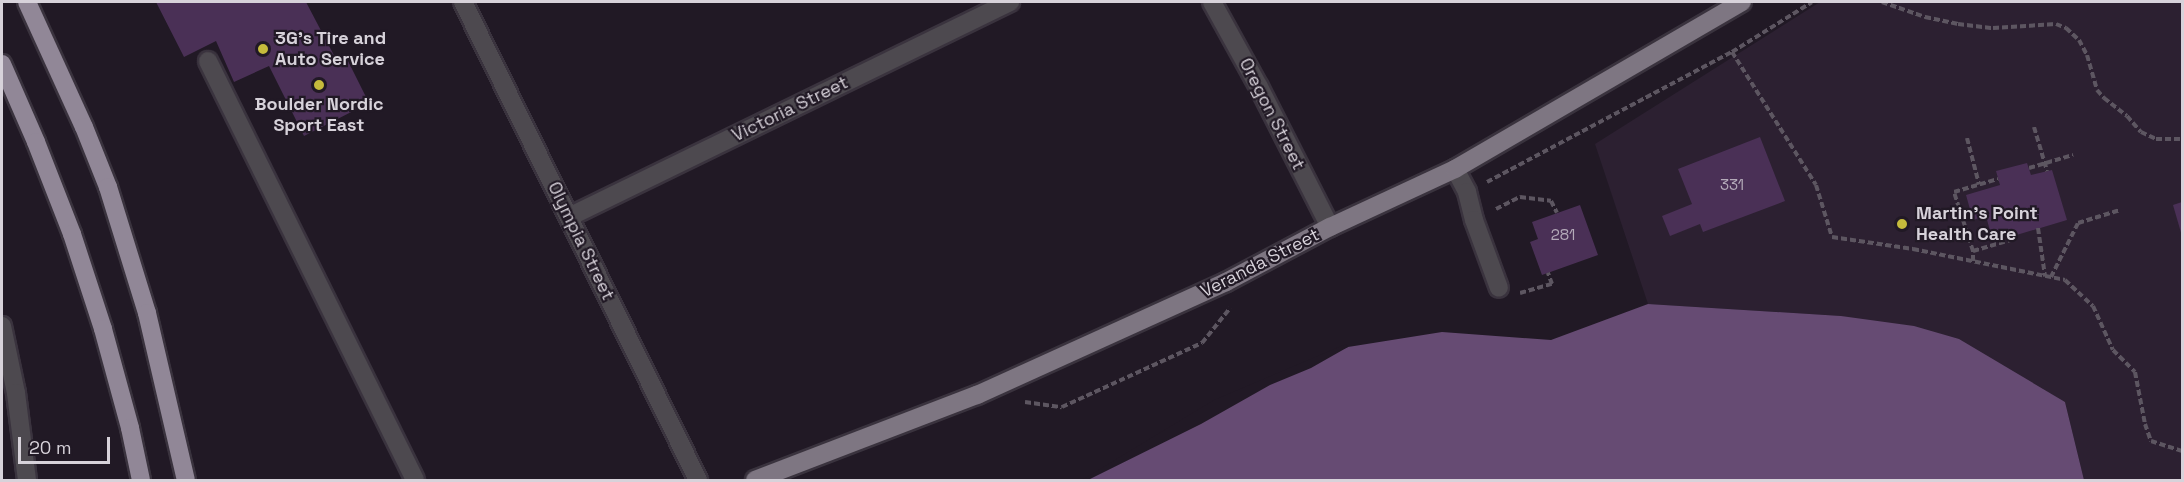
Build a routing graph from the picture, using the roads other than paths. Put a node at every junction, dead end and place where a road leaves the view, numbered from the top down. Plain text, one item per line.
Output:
1 (27, 2) edge
2 (463, 2) edge
3 (1011, 2) edge
4 (1212, 2) edge
5 (1742, 2) edge
6 (208, 60) dead end
7 (2, 64) edge
8 (1455, 169) junction
9 (569, 217) junction
10 (1330, 227) junction
11 (1499, 288) road end
12 (2, 326) edge
13 (27, 480) edge
14 (141, 480) edge
15 (186, 480) edge
16 (415, 480) edge
17 (698, 480) edge
18 (755, 480) edge

1 - 15 highway
2 - 9 street, Olympia Street
3 - 9 street, Victoria Street
4 - 10 street, Oregon Street
5 - 8 main road, Veranda Street
6 - 16 street
7 - 14 highway
8 - 10 main road, Veranda Street
8 - 11 street
9 - 17 street, Olympia Street
10 - 18 main road, Veranda Street
12 - 13 street

